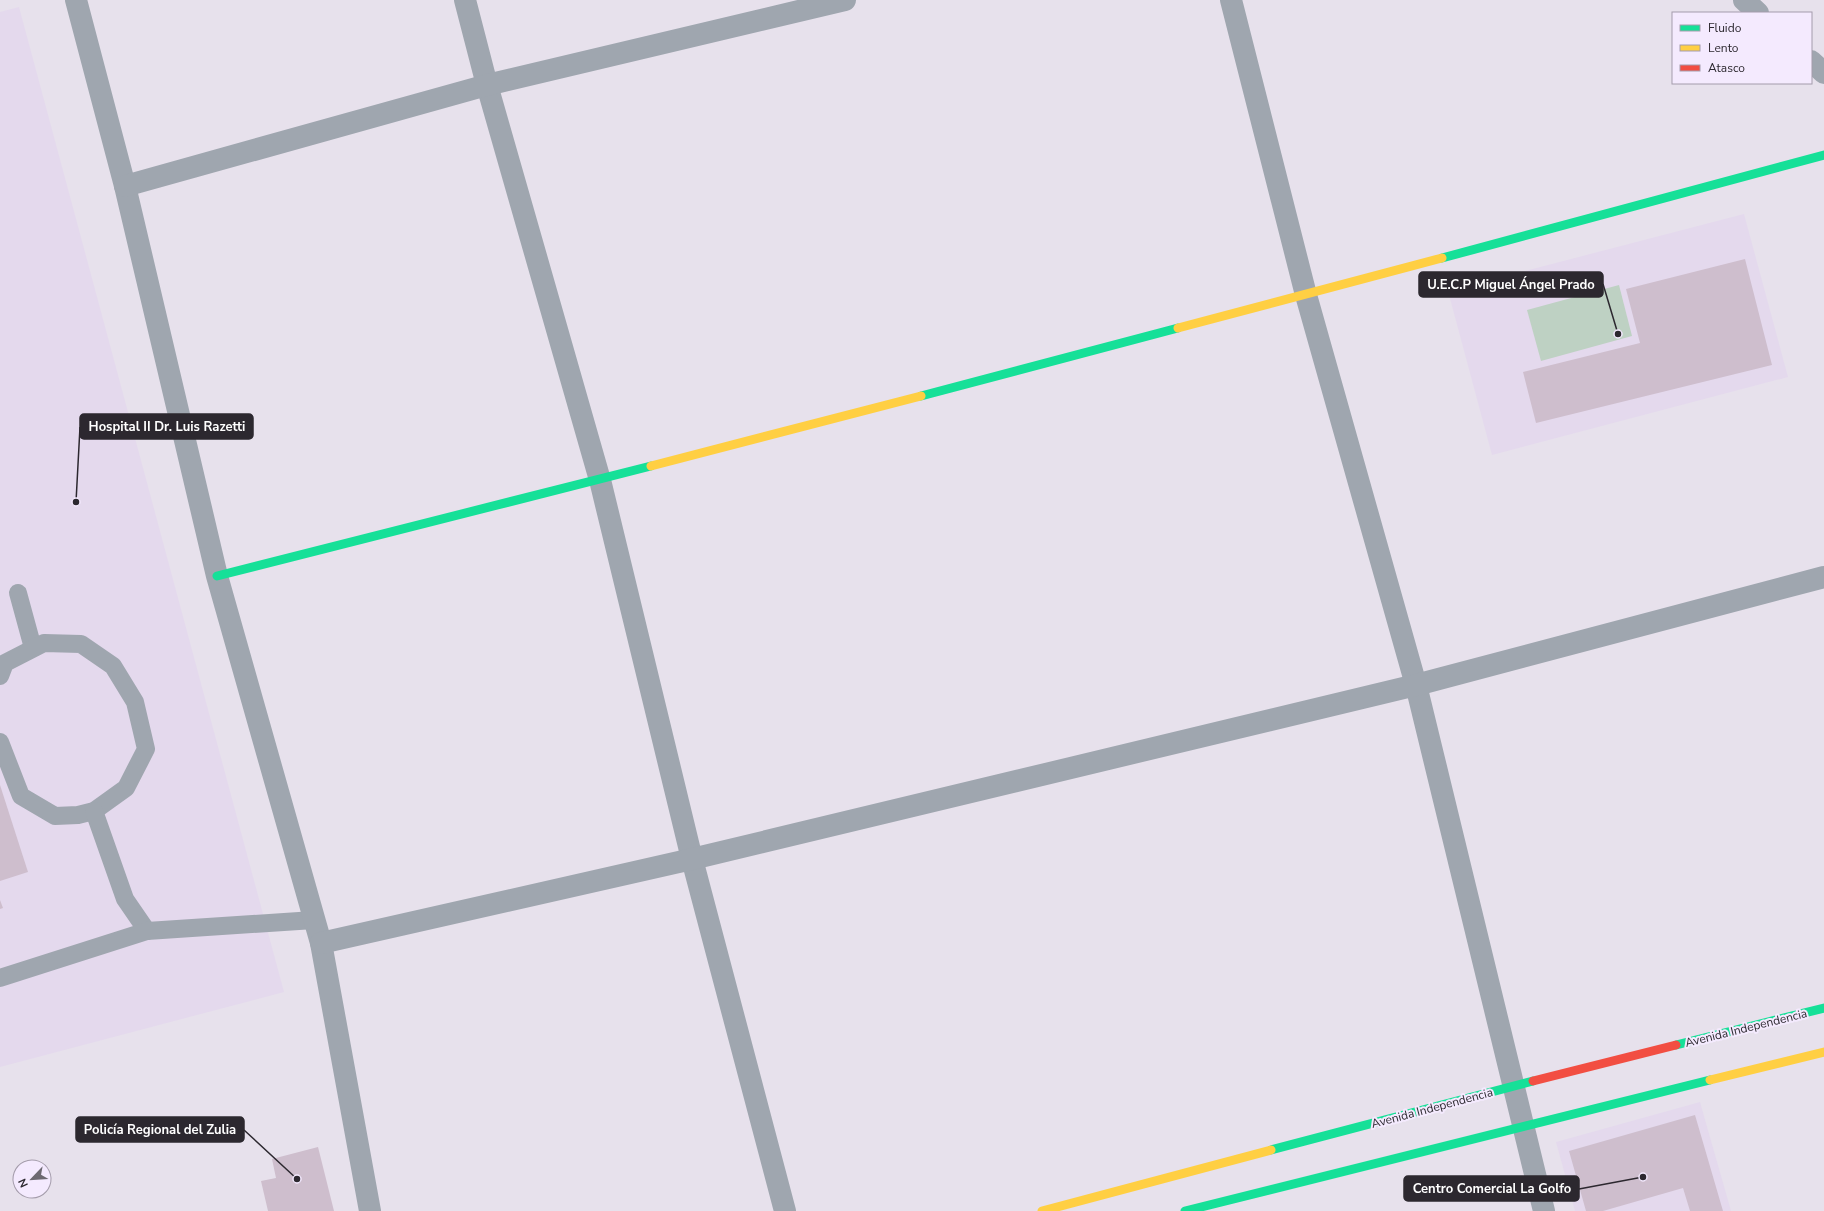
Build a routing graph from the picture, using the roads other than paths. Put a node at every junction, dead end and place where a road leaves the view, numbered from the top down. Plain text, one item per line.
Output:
1 (76, 0) edge
2 (465, 0) edge
3 (844, 0) edge
4 (1231, 0) edge
5 (1744, 0) edge
6 (1757, 12) edge
7 (1812, 62) edge
8 (1824, 73) edge
9 (487, 85) junction
10 (1824, 155) edge
11 (125, 186) junction
12 (1306, 295) junction
13 (600, 480) junction
14 (217, 576) junction
15 (1824, 577) edge
16 (18, 593) dead end
17 (33, 648) junction
18 (0, 676) edge
19 (1416, 685) junction
20 (0, 742) edge
21 (94, 811) junction
22 (692, 859) junction
23 (314, 920) junction
24 (147, 931) junction
25 (321, 943) junction
26 (0, 978) edge
27 (1824, 1008) edge
28 (1824, 1052) edge
29 (1514, 1086) junction
30 (1524, 1125) junction
31 (370, 1211) edge
32 (786, 1211) edge
33 (1042, 1211) edge
34 (1185, 1211) edge
35 (1544, 1211) edge

1 - 11 street
2 - 9 street
3 - 9 street
4 - 12 street
5 - 6 street
7 - 8 street
9 - 11 street
9 - 13 street
10 - 12 street
11 - 14 street
12 - 13 street
12 - 19 street
13 - 14 street
13 - 22 street
14 - 23 street
15 - 19 street
16 - 17 lane
17 - 18 lane
17 - 21 lane
19 - 22 street
19 - 29 street
20 - 21 lane
21 - 24 lane
22 - 25 street
22 - 32 street
23 - 24 lane
23 - 25 street
24 - 26 lane
25 - 31 street
27 - 29 street, Avenida Independencia
28 - 30 street
29 - 30 street
29 - 33 street, Avenida Independencia
30 - 34 street
30 - 35 street

